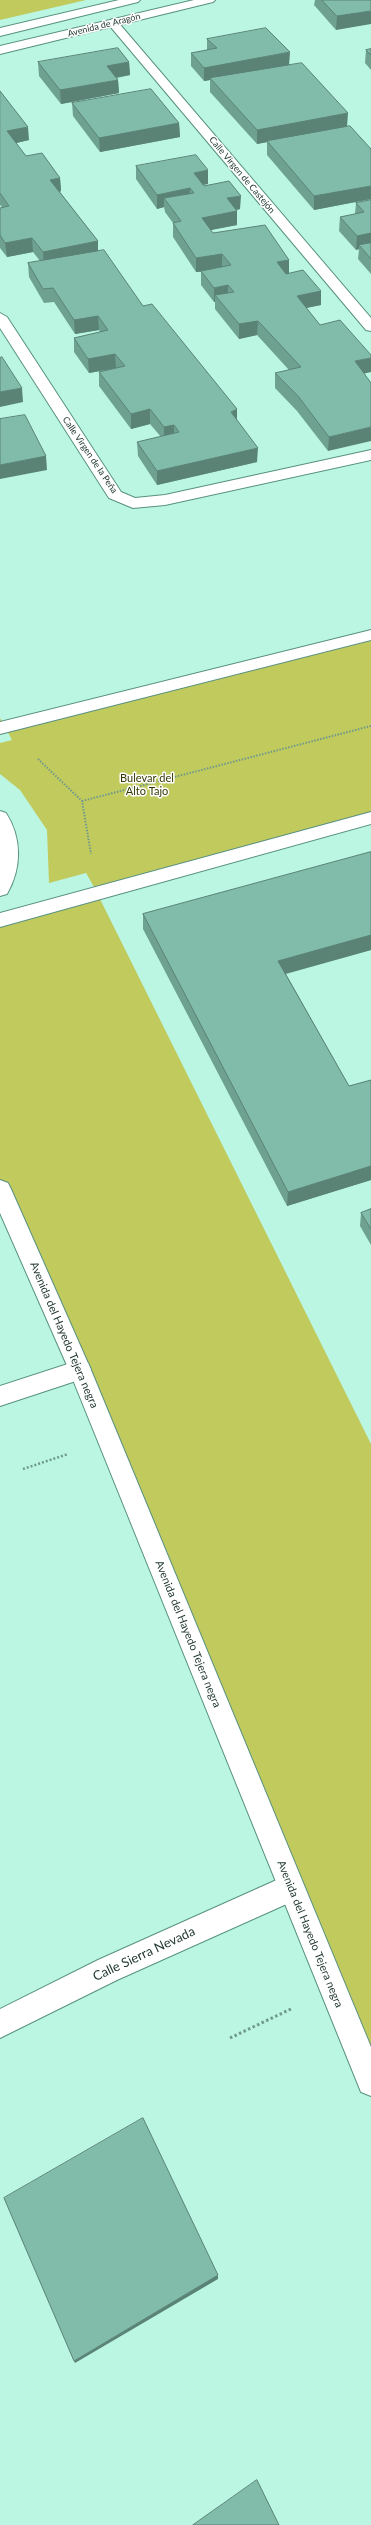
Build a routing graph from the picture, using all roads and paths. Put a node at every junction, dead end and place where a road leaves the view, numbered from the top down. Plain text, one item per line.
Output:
1 (134, 0) edge
2 (209, 0) edge
3 (113, 23) junction
4 (0, 32) edge
5 (0, 50) edge
6 (0, 317) edge
7 (371, 327) edge
8 (371, 454) edge
9 (371, 635) edge
10 (371, 726) edge
11 (2, 728) edge
12 (82, 801) junction
13 (0, 816) edge
14 (371, 818) edge
15 (0, 889) edge
16 (97, 892) junction
17 (0, 920) edge
18 (0, 1189) edge
19 (80, 1370) junction
20 (0, 1396) edge
21 (290, 1888) junction
22 (334, 1992) junction
23 (0, 2024) edge
24 (230, 2038) dead end
25 (371, 2082) edge

1 - 4 street, Avenida de Aragón
2 - 3 street, Avenida de Aragón
3 - 5 street, Avenida de Aragón
3 - 7 street, Calle Virgen de Castejón
6 - 8 street, Calle Virgen de la Peña
9 - 11 street
10 - 12 path
11 - 12 path
12 - 16 path
13 - 15 street
14 - 16 street
16 - 17 street
18 - 19 street, Avenida del Hayedo Tejera negra
19 - 20 street
19 - 21 street, Avenida del Hayedo Tejera negra
21 - 22 street, Avenida del Hayedo Tejera negra
21 - 23 street, Calle Sierra Nevada
22 - 24 path
22 - 25 street, Avenida del Hayedo Tejera negra

